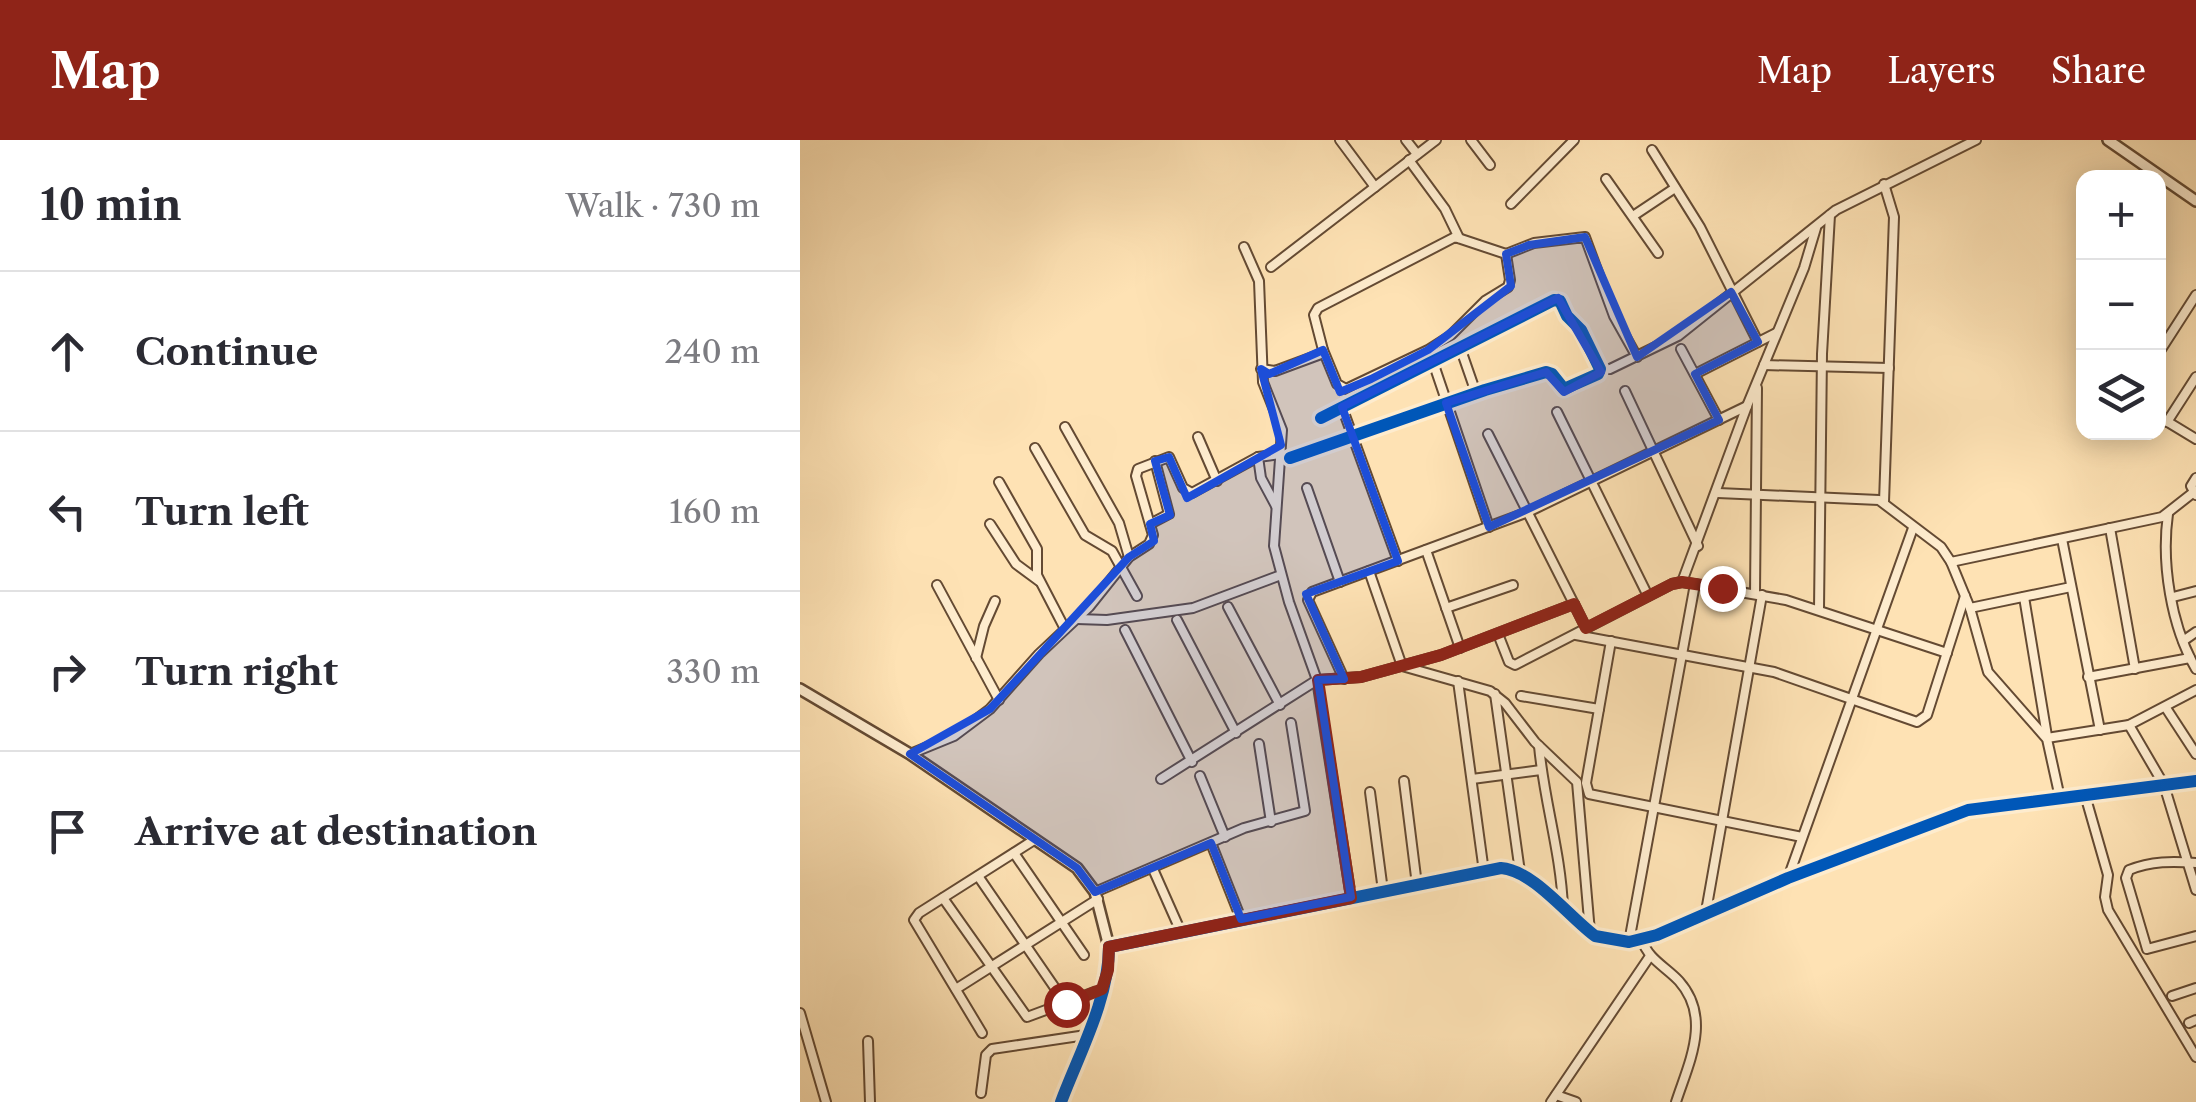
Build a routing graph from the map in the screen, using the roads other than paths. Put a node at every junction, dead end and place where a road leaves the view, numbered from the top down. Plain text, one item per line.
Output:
1 (1340, 140) edge
2 (1406, 140) edge
3 (1436, 140) edge
4 (1471, 140) edge
5 (1574, 140) edge
6 (1976, 140) edge
7 (2108, 140) edge
8 (1652, 150) dead end
9 (1413, 157) junction
10 (1490, 165) dead end
11 (1606, 179) dead end
12 (1884, 184) junction
13 (1375, 186) junction
14 (1675, 188) junction
15 (2196, 201) edge
16 (1510, 204) dead end
17 (1830, 214) junction
18 (1632, 216) junction
19 (1816, 228) junction
20 (1459, 238) junction
21 (1244, 247) dead end
22 (1658, 253) dead end
23 (1506, 254) junction
24 (1272, 267) dead end
25 (1731, 292) junction
26 (2196, 295) edge
27 (1778, 332) junction
28 (1758, 342) junction
29 (1460, 347) junction
30 (1681, 349) dead end
31 (1324, 350) junction
32 (2161, 350) edge
33 (1637, 357) junction
34 (1433, 362) junction
35 (1764, 365) junction
36 (1822, 367) junction
37 (1889, 368) junction
38 (1262, 369) junction
39 (1610, 369) dead end
40 (1695, 374) junction
41 (2196, 377) edge
42 (1758, 381) junction
43 (1625, 392) dead end
44 (1476, 393) junction
45 (1446, 403) junction
46 (1747, 406) junction
47 (1342, 407) junction
48 (1557, 412) dead end
49 (2166, 415) edge
50 (1320, 418) dead end
51 (1719, 420) junction
52 (2166, 421) edge
53 (1066, 427) dead end
54 (1488, 434) dead end
55 (1353, 435) junction
56 (1198, 437) dead end
57 (2196, 439) edge
58 (1035, 448) dead end
59 (1654, 452) junction
60 (1285, 456) junction
61 (1258, 457) junction
62 (1155, 462) junction
63 (2196, 478) edge
64 (1217, 480) junction
65 (999, 482) dead end
66 (1590, 484) junction
67 (1307, 488) dead end
68 (1718, 492) junction
69 (1755, 494) junction
70 (2195, 494) edge
71 (1821, 496) junction
72 (1884, 502) junction
73 (1276, 506) junction
74 (1528, 512) junction
75 (2168, 514) junction
76 (990, 524) dead end
77 (1150, 524) junction
78 (1489, 527) junction
79 (1913, 528) junction
80 (2110, 528) junction
81 (2062, 539) junction
82 (1698, 546) junction
83 (1426, 550) junction
84 (1129, 557) junction
85 (1398, 560) junction
86 (1951, 562) junction
87 (1121, 568) junction
88 (1369, 571) junction
89 (1281, 574) junction
90 (1340, 582) junction
91 (1682, 582) junction
92 (1041, 583) junction
93 (1695, 584) junction
94 (937, 585) dead end
95 (1513, 585) dead end
96 (2071, 587) junction
97 (2196, 590) edge
98 (1758, 594) junction
99 (1136, 596) dead end
100 (1648, 596) junction
101 (1965, 596) junction
102 (2173, 596) junction
103 (2024, 597) junction
104 (995, 601) dead end
105 (1574, 604) junction
106 (1228, 607) dead end
107 (1446, 608) junction
108 (1970, 608) junction
109 (1818, 609) junction
110 (1076, 620) junction
111 (1177, 620) dead end
112 (1586, 628) junction
113 (1064, 630) junction
114 (1125, 630) dead end
115 (1875, 630) junction
116 (2196, 632) edge
117 (1498, 634) junction
118 (1574, 634) junction
119 (2183, 641) junction
120 (1611, 642) junction
121 (1460, 648) junction
122 (1947, 653) junction
123 (1682, 655) junction
124 (976, 658) junction
125 (2190, 658) junction
126 (1402, 666) junction
127 (1748, 667) junction
128 (2135, 668) junction
129 (2196, 669) edge
130 (2088, 677) junction
131 (1344, 679) junction
132 (1318, 680) junction
133 (1458, 681) junction
134 (800, 688) edge
135 (2196, 690) edge
136 (1495, 694) junction
137 (1521, 696) dead end
138 (999, 700) junction
139 (1849, 700) junction
140 (1280, 705) junction
141 (2166, 708) junction
142 (1599, 709) junction
143 (1291, 724) dead end
144 (2130, 725) junction
145 (2100, 730) junction
146 (1236, 734) junction
147 (2047, 738) junction
148 (1260, 744) dead end
149 (1538, 746) junction
150 (910, 754) junction
151 (2196, 754) edge
152 (1192, 762) junction
153 (1541, 770) junction
154 (1506, 774) junction
155 (1200, 776) dead end
156 (1161, 779) dead end
157 (1472, 779) junction
158 (1404, 781) dead end
159 (2196, 781) edge
160 (2164, 785) junction
161 (1370, 792) dead end
162 (2086, 795) junction
163 (2060, 798) junction
164 (1654, 810) junction
165 (1723, 819) junction
166 (1270, 822) junction
167 (1224, 837) junction
168 (1802, 837) junction
169 (1034, 840) junction
170 (1211, 843) junction
171 (1014, 852) junction
172 (2192, 863) edge
173 (1153, 869) junction
174 (1484, 872) junction
175 (1520, 872) junction
176 (978, 876) junction
177 (1788, 878) junction
178 (1418, 886) junction
179 (2196, 890) edge
180 (1383, 892) junction
181 (1096, 896) junction
182 (943, 898) junction
183 (1351, 898) junction
184 (1563, 908) junction
185 (1705, 916) junction
186 (1241, 919) junction
187 (1062, 922) junction
188 (1181, 932) junction
189 (1590, 932) junction
190 (2196, 936) edge
191 (1642, 940) junction
192 (1629, 942) junction
193 (1025, 945) junction
194 (1109, 947) junction
195 (1084, 955) dead end
196 (1650, 956) junction
197 (990, 967) junction
198 (2196, 988) edge
199 (956, 989) junction
200 (1100, 994) junction
201 (2172, 996) dead end
202 (1066, 1004) junction
203 (800, 1013) edge
204 (982, 1033) dead end
205 (1086, 1035) junction
206 (868, 1041) dead end
207 (2196, 1057) edge
208 (981, 1093) dead end
209 (1553, 1098) edge
210 (1060, 1101) edge
211 (826, 1102) edge
212 (870, 1102) edge
213 (1576, 1102) edge
214 (1676, 1102) edge

1 - 13 street
2 - 9 street
3 - 9 street
4 - 10 street
5 - 16 street
6 - 12 street
7 - 15 street
8 - 14 street
9 - 13 street
9 - 20 street
11 - 18 street
12 - 17 street
12 - 37 street
13 - 24 street
14 - 18 street
14 - 25 street
17 - 19 street
17 - 36 street
18 - 22 street
19 - 25 street
19 - 27 street
20 - 23 street
20 - 31 street
21 - 38 street
23 - 31 street
23 - 33 street
25 - 28 street
25 - 33 street
26 - 32 street
27 - 28 street
27 - 35 street
28 - 40 street
29 - 34 street
29 - 44 street
29 - 44 street
30 - 40 street
31 - 38 street
33 - 39 street
34 - 45 street
34 - 47 street
35 - 36 street
35 - 42 street
36 - 37 street
36 - 71 street
37 - 72 street
38 - 60 street
40 - 51 street
41 - 49 street
42 - 46 street
42 - 69 street
43 - 59 street
44 - 45 street
45 - 55 street
45 - 78 street
46 - 51 street
46 - 68 street
47 - 50 street
47 - 55 street
48 - 66 street
51 - 59 street
52 - 57 street
53 - 84 street
54 - 74 street
55 - 60 street
55 - 85 street
56 - 64 street
58 - 87 street
59 - 66 street
59 - 82 street
60 - 61 street
60 - 73 street
61 - 64 street
61 - 73 street
62 - 64 street
62 - 77 street
62 - 77 street
63 - 70 street
65 - 92 street
66 - 74 street
66 - 100 street
67 - 90 street
68 - 69 street
68 - 82 street
69 - 71 street
69 - 98 street
70 - 75 street
71 - 72 street
71 - 109 street
72 - 79 street
73 - 89 street
74 - 78 street
74 - 105 street
75 - 80 street
75 - 102 street
76 - 92 street
77 - 84 street
78 - 83 street
79 - 86 street
79 - 115 street
80 - 81 street
80 - 128 street
81 - 86 street
81 - 96 street
82 - 91 street
83 - 85 street
83 - 107 street
84 - 87 street
85 - 88 street
86 - 101 street
87 - 99 street
87 - 110 street
88 - 90 street
88 - 126 street
89 - 110 street
89 - 132 street
90 - 131 street
91 - 93 street
91 - 100 street
92 - 113 street
93 - 98 street
93 - 123 street
94 - 124 street
95 - 107 street
96 - 103 street
96 - 130 street
97 - 102 street
98 - 109 street
98 - 127 street
100 - 112 street
101 - 108 street
101 - 122 street
102 - 119 street
103 - 108 street
103 - 147 street
104 - 124 street
105 - 112 street
105 - 117 street
106 - 140 street
107 - 121 street
108 - 147 street
109 - 115 street
110 - 113 street
111 - 146 street
112 - 118 street
113 - 138 street
114 - 152 street
115 - 122 street
115 - 139 street
116 - 119 street
117 - 118 street
117 - 121 street
118 - 120 street
119 - 125 street
120 - 123 street
120 - 142 street
121 - 126 street
122 - 139 street
123 - 127 street
123 - 164 street
124 - 138 street
125 - 128 street
125 - 129 street
126 - 131 street
126 - 133 street
127 - 139 street
127 - 165 street
128 - 130 street
130 - 145 street
131 - 132 street
132 - 140 street
132 - 183 street
133 - 136 street
133 - 157 street
134 - 150 street
135 - 141 street
136 - 149 street
136 - 154 street
137 - 142 street
138 - 150 street
139 - 168 street
140 - 146 street
141 - 144 street
141 - 151 street
142 - 164 street
143 - 166 street
144 - 145 street
144 - 160 street
145 - 147 street
146 - 152 street
147 - 163 street
148 - 166 street
149 - 153 street
149 - 189 street
150 - 169 street
152 - 156 street
153 - 154 street
153 - 184 street
154 - 157 street
154 - 175 street
155 - 167 street
157 - 174 street
158 - 178 street
159 - 160 street
160 - 162 street
160 - 172 street
161 - 180 street
162 - 163 street
162 - 207 street
163 - 177 street
164 - 165 street
164 - 192 street
165 - 168 street
165 - 185 street
166 - 167 street
167 - 170 street
168 - 177 street
169 - 171 street
169 - 181 street
170 - 173 street
170 - 186 street
171 - 176 street
171 - 187 street
172 - 179 street
172 - 190 street
173 - 181 street
173 - 188 street
174 - 175 street
174 - 178 street
175 - 184 street
176 - 182 street
176 - 193 street
177 - 185 street
178 - 180 street
180 - 183 street
181 - 187 street
181 - 194 street
182 - 197 street
182 - 199 street
183 - 186 street
184 - 189 street
185 - 191 street
186 - 188 street
187 - 193 street
187 - 195 street
188 - 194 street
189 - 192 street
191 - 192 street
191 - 196 street
193 - 197 street
193 - 202 street
194 - 200 street
196 - 209 street
196 - 214 street
197 - 199 street
197 - 202 street
198 - 201 street
199 - 204 street
200 - 202 street
200 - 205 street
203 - 211 street
205 - 208 street
205 - 210 street
206 - 212 street
209 - 213 street

